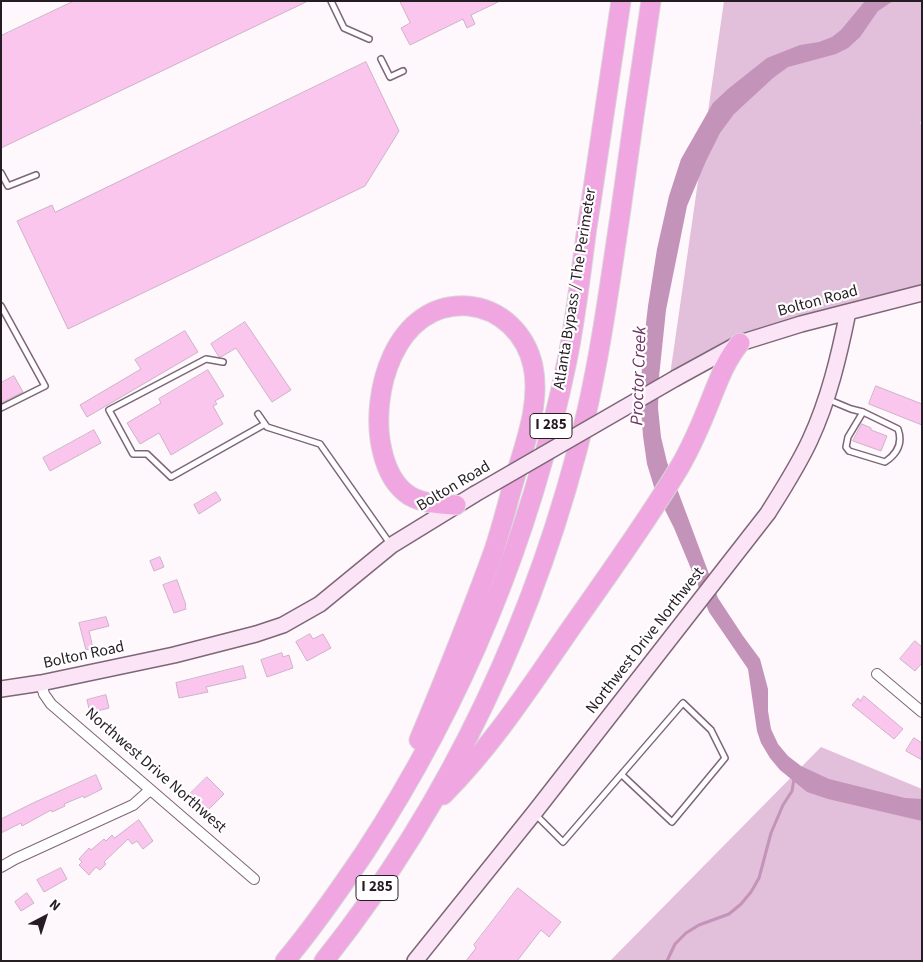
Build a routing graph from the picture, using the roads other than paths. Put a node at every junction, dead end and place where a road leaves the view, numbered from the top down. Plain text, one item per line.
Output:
1 (331, 1) edge
2 (621, 1) edge
3 (651, 1) edge
4 (369, 39) dead end
5 (381, 59) dead end
6 (403, 71) dead end
7 (1, 174) edge
8 (36, 175) dead end
9 (922, 293) edge
10 (1, 306) edge
11 (848, 312) junction
12 (740, 343) junction
13 (223, 362) dead end
14 (826, 399) junction
15 (1, 408) edge
16 (863, 412) junction
17 (258, 414) dead end
18 (265, 424) junction
19 (456, 505) junction
20 (392, 545) junction
21 (877, 674) dead end
22 (41, 682) junction
23 (1, 689) edge
24 (922, 712) edge
25 (622, 775) junction
26 (150, 790) junction
27 (426, 812) junction
28 (534, 813) junction
29 (385, 821) junction
30 (1, 867) edge
31 (254, 879) dead end
32 (285, 961) edge
33 (324, 961) edge
34 (415, 961) edge

1 - 4 lane
2 - 29 highway, Atlanta Bypass / The Perimeter / I 285
3 - 27 highway, Atlanta Bypass / The Perimeter / I 285
5 - 6 lane
7 - 8 lane
9 - 11 main road, Bolton Road
10 - 15 lane
11 - 12 main road, Bolton Road
11 - 14 main road, Northwest Drive Northwest
12 - 19 main road, Bolton Road, bridge
12 - 27 highway
13 - 18 lane
14 - 16 lane
14 - 28 main road, Northwest Drive Northwest
16 - 16 lane
17 - 18 lane
18 - 20 lane
19 - 20 main road, Bolton Road
19 - 29 highway
20 - 22 main road, Bolton Road
21 - 24 street
22 - 23 main road, Bolton Road
22 - 26 street, Northwest Drive Northwest
25 - 25 lane
25 - 28 lane
26 - 30 street
26 - 31 street, Northwest Drive Northwest
27 - 33 highway, Atlanta Bypass / The Perimeter / I 285
28 - 34 main road, Northwest Drive Northwest
29 - 32 highway, Atlanta Bypass / The Perimeter / I 285

